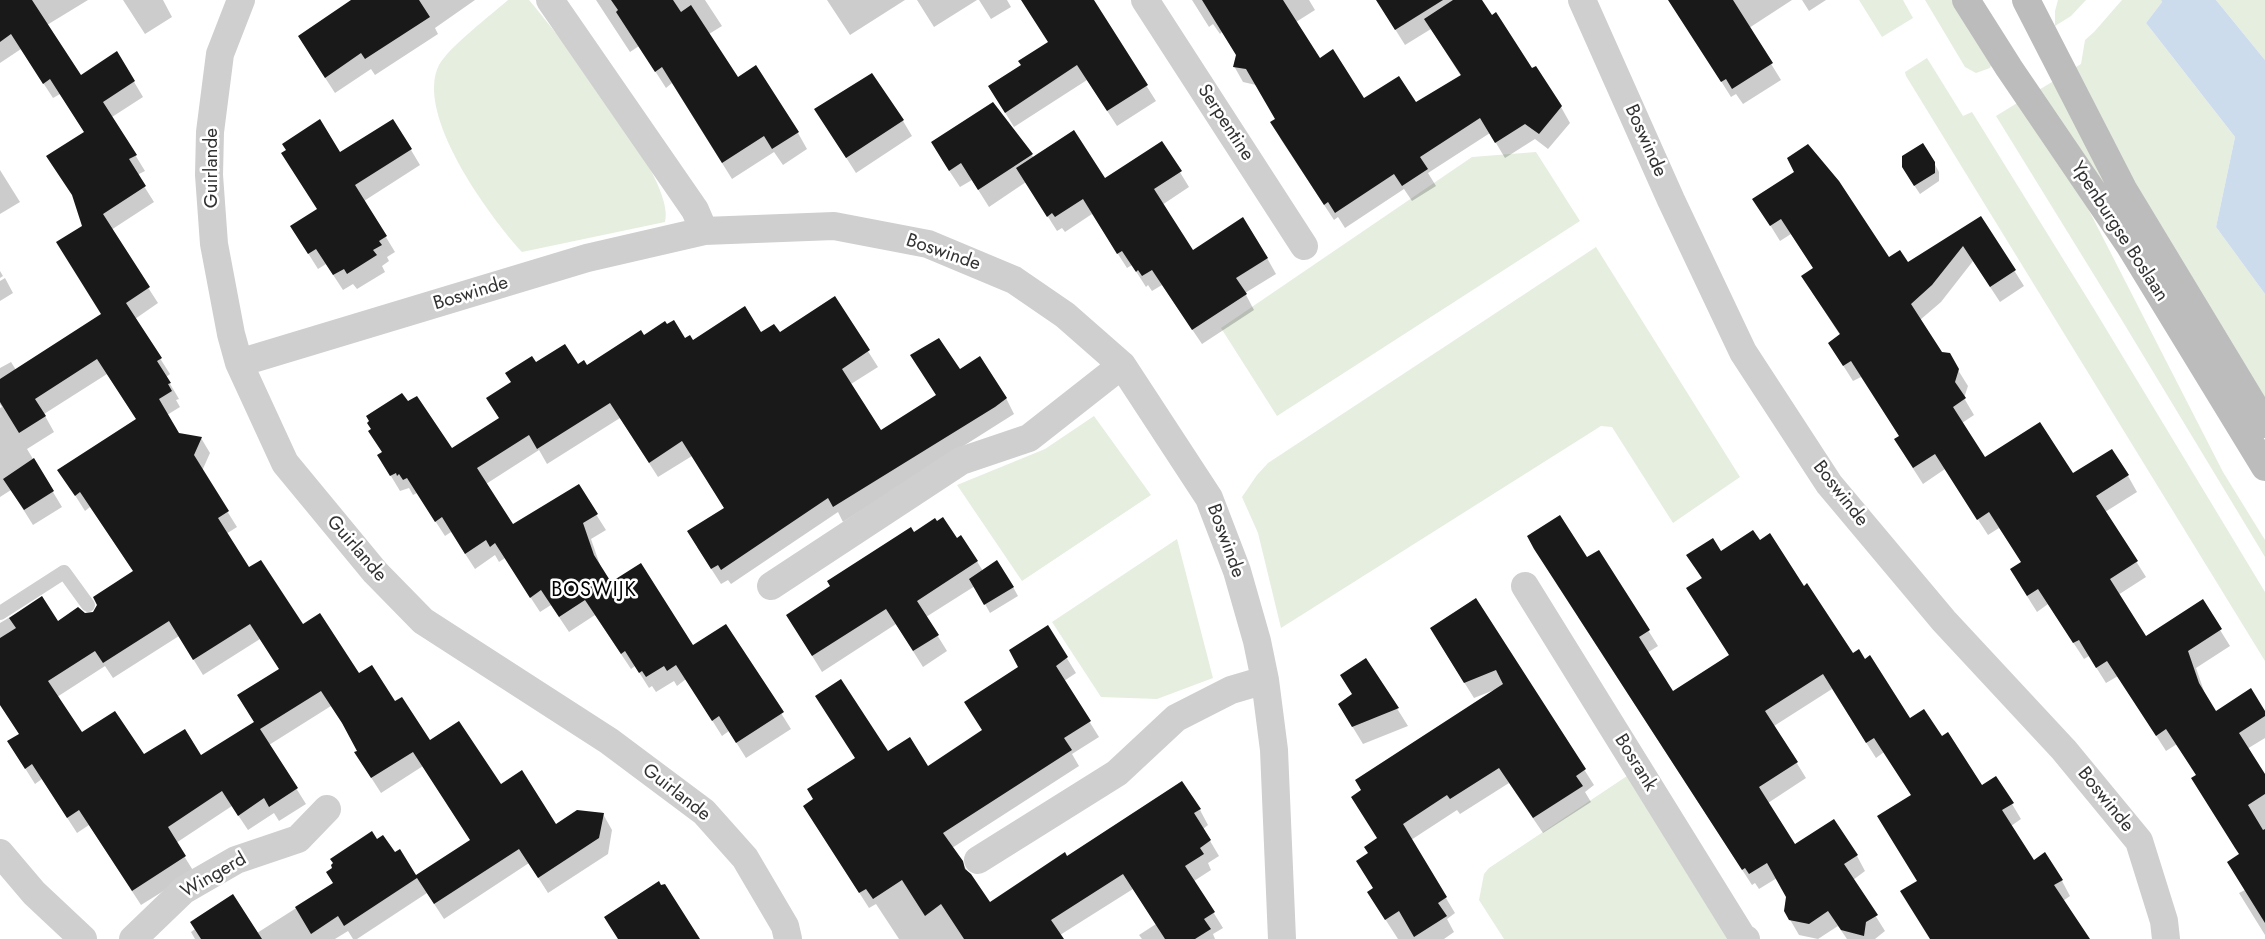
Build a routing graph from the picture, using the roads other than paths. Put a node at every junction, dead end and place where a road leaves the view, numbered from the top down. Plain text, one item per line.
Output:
1 (241, 0) edge
2 (550, 0) edge
3 (1145, 0) edge
4 (1582, 0) edge
5 (1967, 0) edge
6 (2026, 0) edge
7 (704, 230) junction
8 (1304, 246) dead end
9 (239, 363) junction
10 (1122, 365) junction
11 (2265, 424) edge
12 (2265, 467) edge
13 (771, 586) dead end
14 (1525, 586) dead end
15 (88, 605) dead end
16 (0, 613) edge
17 (1264, 680) junction
18 (326, 809) dead end
19 (0, 853) edge
20 (978, 860) dead end
21 (83, 939) edge
22 (133, 939) edge
23 (788, 939) edge
24 (1282, 939) edge
25 (1746, 939) edge
26 (2166, 939) edge

1 - 9 street, Guirlande
2 - 7 street
3 - 8 street, Serpentine
4 - 26 street, Boswinde
5 - 12 main road, Ypenburgse Boslaan
6 - 11 main road, Ypenburgse Boslaan
7 - 9 street, Boswinde
7 - 10 street, Boswinde
9 - 23 street, Guirlande
10 - 13 street
10 - 17 street, Boswinde
14 - 25 street, Bosrank
15 - 16 lane
17 - 20 street
17 - 24 street, Boswinde
18 - 22 street, Wingerd
19 - 21 street

